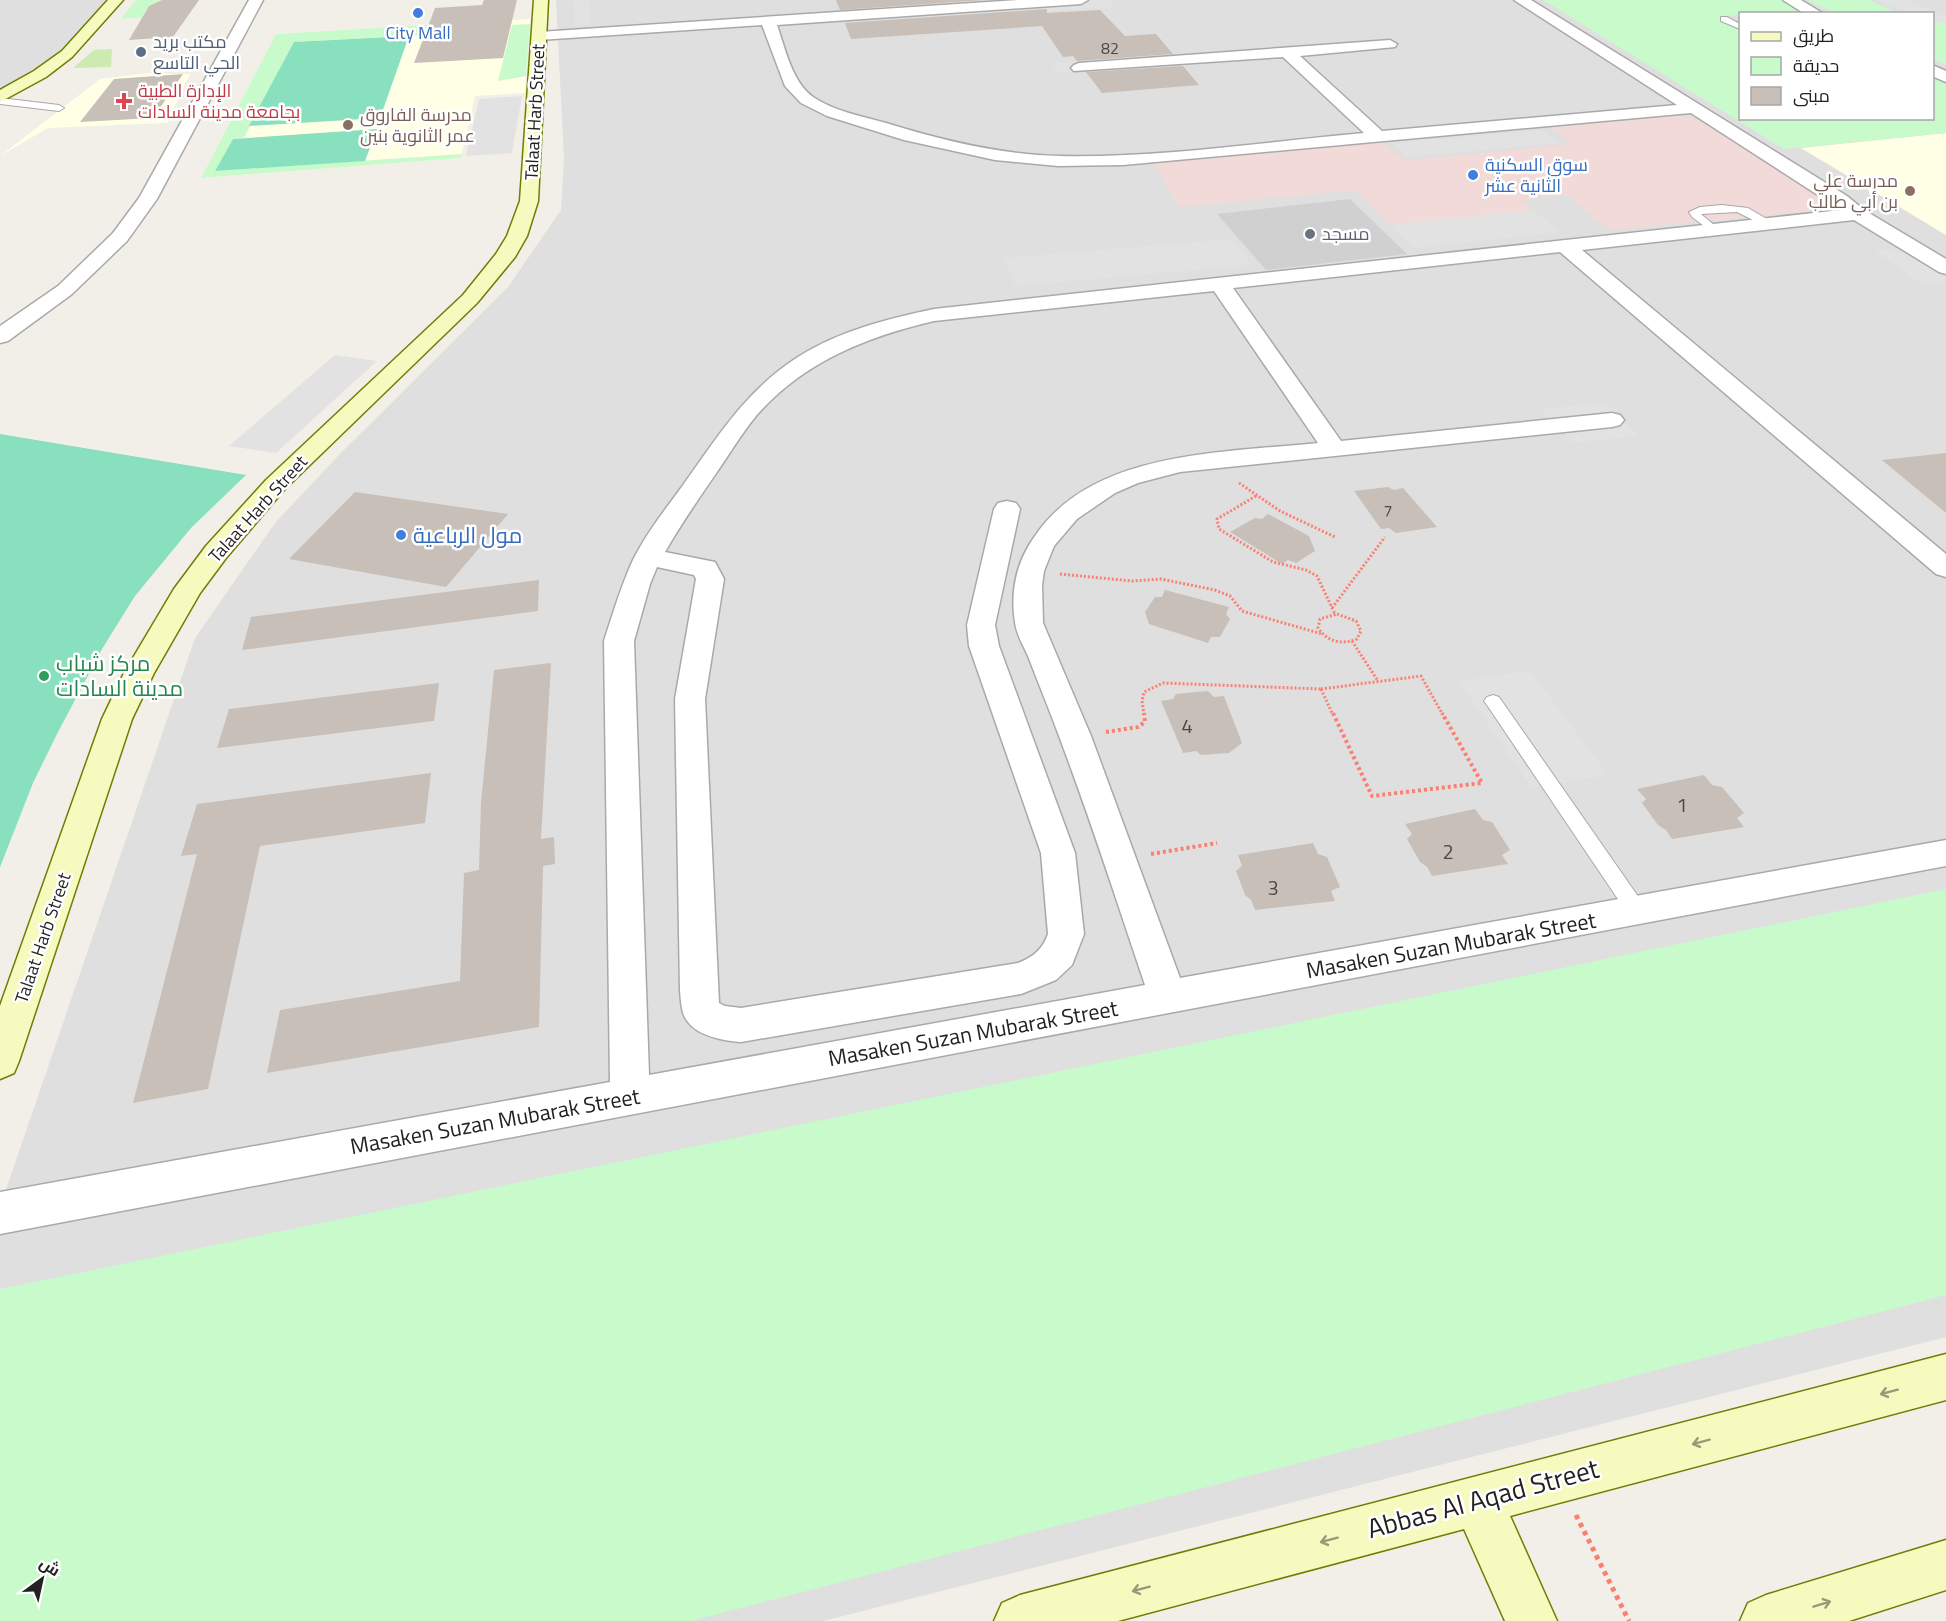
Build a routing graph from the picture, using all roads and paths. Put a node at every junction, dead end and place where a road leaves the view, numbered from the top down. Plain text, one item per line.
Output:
1 (116, 0) edge
2 (256, 0) edge
3 (541, 0) edge
4 (1081, 0) edge
5 (1521, 0) edge
6 (1790, 0) edge
7 (1813, 12) edge
8 (1724, 19) dead end
9 (768, 21) junction
10 (1739, 26) edge
11 (539, 36) junction
12 (1390, 44) dead end
13 (1287, 52) junction
14 (1079, 68) dead end
15 (0, 97) edge
16 (0, 101) edge
17 (59, 108) dead end
18 (1695, 108) junction
19 (1378, 137) junction
20 (1857, 214) junction
21 (1566, 247) junction
22 (1946, 268) edge
23 (1220, 284) junction
24 (0, 336) edge
25 (1612, 420) dead end
26 (1334, 449) junction
27 (1231, 477) dead end
28 (1256, 496) junction
29 (1007, 509) dead end
30 (1335, 537) dead end
31 (1385, 537) dead end
32 (648, 557) junction
33 (1946, 568) edge
34 (1030, 571) junction
35 (1332, 608) junction
36 (1335, 614) junction
37 (1029, 623) junction
38 (981, 625) junction
39 (1322, 634) junction
40 (1352, 641) junction
41 (1378, 681) junction
42 (1321, 689) junction
43 (1493, 701) dead end
44 (1075, 736) junction
45 (1217, 843) dead end
46 (1946, 853) edge
47 (1120, 860) junction
48 (1637, 911) junction
49 (1168, 997) junction
50 (0, 1061) edge
51 (630, 1096) junction
52 (0, 1213) edge
53 (1946, 1377) edge
54 (1559, 1479) junction
55 (1477, 1501) junction
56 (1946, 1565) edge
57 (1020, 1621) edge
58 (1531, 1621) edge
59 (1629, 1621) edge
60 (1766, 1621) edge

1 - 15 street
2 - 24 street
3 - 11 street, Talaat Harb Street
4 - 9 street
5 - 18 street
6 - 7 street
8 - 10 lane
9 - 11 street
9 - 19 street
11 - 50 street, Talaat Harb Street
12 - 13 street
13 - 14 street
13 - 19 street
16 - 17 lane
18 - 19 street
18 - 20 street
20 - 21 street
20 - 22 street
21 - 23 street
21 - 33 street
23 - 26 street
23 - 32 street
25 - 26 street
26 - 34 street
27 - 28 path
28 - 30 path
28 - 35 path
29 - 38 street
31 - 35 path
32 - 38 street
32 - 51 street
34 - 37 street
34 - 39 path
35 - 36 path
36 - 39 path
36 - 40 path
37 - 38 street
37 - 44 street
39 - 40 path
40 - 41 path
41 - 42 path
41 - 42 path
42 - 44 path
43 - 48 lane
44 - 47 street
45 - 47 path
46 - 48 street, Masaken Suzan Mubarak Street
47 - 49 street
48 - 49 street, Masaken Suzan Mubarak Street
49 - 51 street, Masaken Suzan Mubarak Street
51 - 52 street, Masaken Suzan Mubarak Street
53 -> 54 street, Abbas Al Aqad Street
54 - 55 street, Abbas Al Aqad Street
54 - 59 path
55 -> 57 street, Abbas Al Aqad Street
55 - 58 street
60 -> 56 street

